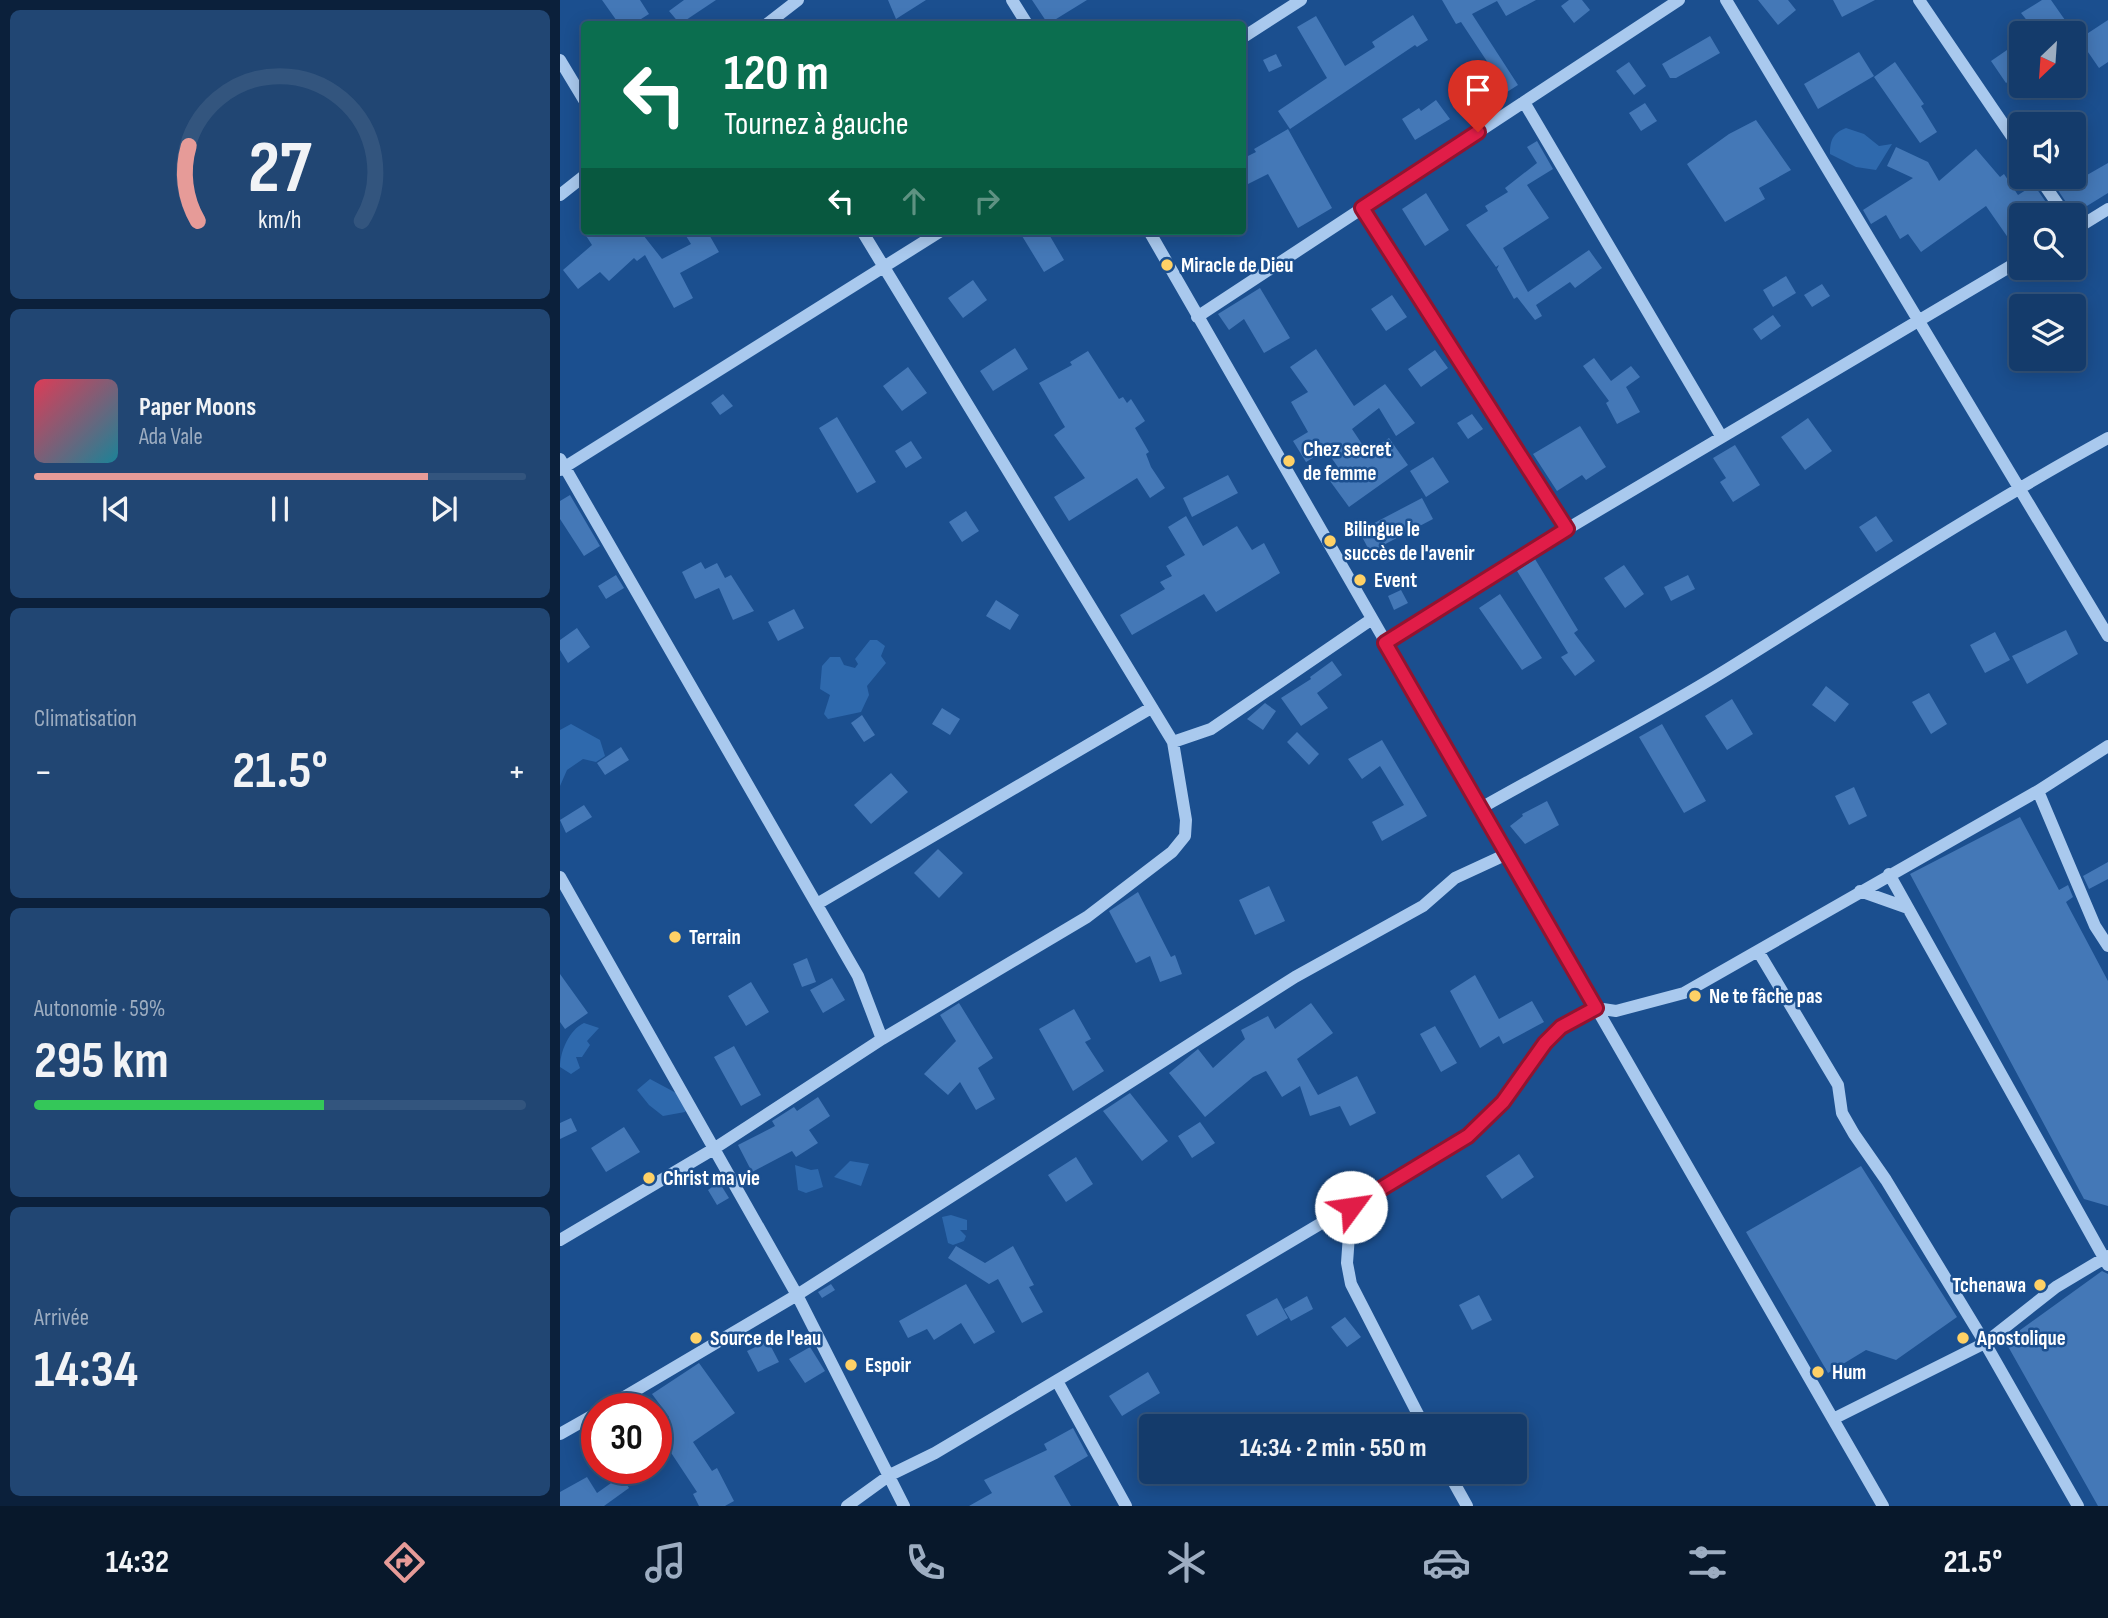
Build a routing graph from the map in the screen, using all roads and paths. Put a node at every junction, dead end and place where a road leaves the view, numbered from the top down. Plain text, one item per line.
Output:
1 (798, 0) edge
2 (1012, 0) edge
3 (1301, 0) edge
4 (1679, 0) edge
5 (1726, 0) edge
6 (1919, 0) edge
7 (771, 21) edge
8 (1025, 21) edge
9 (1246, 35) edge
10 (560, 60) edge
11 (581, 95) edge
12 (1524, 102) junction
13 (2009, 132) edge
14 (581, 178) edge
15 (560, 195) edge
16 (1362, 208) junction
17 (2108, 209) edge
18 (2086, 222) edge
19 (864, 235) edge
20 (935, 235) edge
21 (1151, 235) edge
22 (2009, 267) edge
23 (882, 268) junction
24 (1198, 317) junction
25 (1919, 320) junction
26 (1721, 436) junction
27 (2108, 438) edge
28 (562, 466) edge
29 (2019, 487) junction
30 (1567, 529) junction
31 (1372, 619) junction
32 (2108, 636) edge
33 (1385, 643) junction
34 (1151, 708) junction
35 (1174, 742) junction
36 (2108, 746) edge
37 (2038, 791) junction
38 (1481, 808) junction
39 (1507, 854) junction
40 (1889, 874) junction
41 (560, 877) edge
42 (1860, 891) junction
43 (817, 904) junction
44 (1908, 908) junction
45 (2108, 946) edge
46 (1758, 951) junction
47 (1596, 1008) junction
48 (882, 1039) junction
49 (712, 1150) junction
50 (1351, 1207) junction
51 (560, 1240) edge
52 (2107, 1260) edge
53 (797, 1295) junction
54 (1984, 1343) junction
55 (1057, 1381) junction
56 (631, 1393) edge
57 (1418, 1414) edge
58 (1833, 1419) junction
59 (581, 1422) edge
60 (561, 1434) edge
61 (890, 1475) junction
62 (1455, 1484) edge
63 (846, 1506) edge
64 (904, 1506) edge
65 (1126, 1506) edge
66 (1467, 1506) edge
67 (1883, 1506) edge
68 (2078, 1506) edge

1 - 7 street
2 - 8 street
3 - 9 street
4 - 12 street
5 - 25 street
6 - 13 street
10 - 11 street
12 - 16 street
12 - 26 street
14 - 15 street
16 - 24 street
16 - 30 street
17 - 18 street
19 - 23 street
20 - 23 street
21 - 24 street
22 - 25 street
23 - 28 street
23 - 34 street
24 - 31 street
25 - 26 street
25 - 29 street
26 - 30 street
27 - 29 street
28 - 43 street
29 - 32 street
29 - 38 street
30 - 33 street
31 - 33 street
31 - 35 street
33 - 38 street
34 - 35 street
34 - 43 street
35 - 48 street
36 - 37 street
37 - 40 street
37 - 45 street
38 - 39 street
39 - 47 street
39 - 53 street
40 - 42 street
40 - 44 street
41 - 49 street
42 - 44 street
42 - 46 street
43 - 48 street
44 - 52 street
46 - 47 street
46 - 54 street
47 - 50 street
47 - 58 street
48 - 49 street
49 - 51 street
49 - 53 street
50 - 55 street
50 - 57 street
52 - 54 street
53 - 56 street
53 - 61 street
54 - 58 street
54 - 68 street
55 - 61 street
55 - 65 street
58 - 67 street
59 - 60 street
61 - 63 street
61 - 64 street
62 - 66 street

